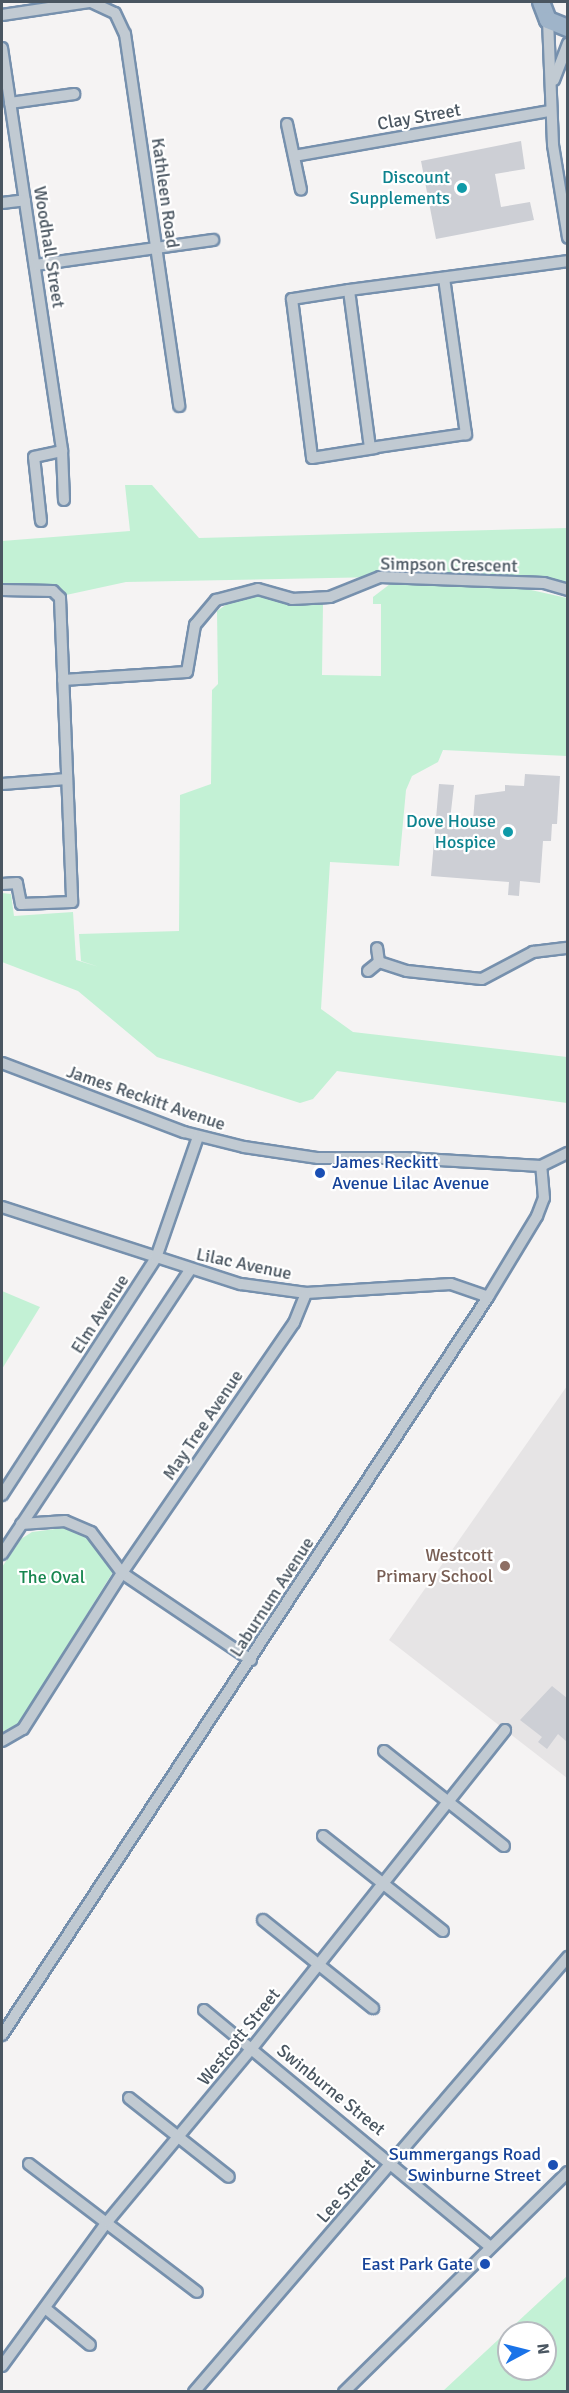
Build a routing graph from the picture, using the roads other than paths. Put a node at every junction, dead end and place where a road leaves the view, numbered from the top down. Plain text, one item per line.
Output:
1 (90, 2) edge
2 (542, 8) edge
3 (2, 15) edge
4 (567, 28) edge
5 (567, 44) edge
6 (2, 48) edge
7 (4, 84) edge
8 (552, 87) junction
9 (74, 94) dead end
10 (10, 103) junction
11 (550, 111) junction
12 (287, 124) dead end
13 (294, 156) junction
14 (301, 190) dead end
15 (25, 200) junction
16 (2, 203) edge
17 (567, 238) edge
18 (213, 240) dead end
19 (157, 249) junction
20 (567, 261) edge
21 (35, 265) junction
22 (444, 278) junction
23 (349, 290) junction
24 (179, 406) dead end
25 (375, 448) junction
26 (62, 451) junction
27 (64, 500) dead end
28 (41, 521) dead end
29 (2, 590) edge
30 (567, 590) edge
31 (63, 680) junction
32 (67, 778) junction
33 (2, 784) edge
34 (2, 884) edge
35 (377, 948) dead end
36 (567, 948) edge
37 (379, 963) junction
38 (368, 971) dead end
39 (2, 1063) edge
40 (198, 1137) junction
41 (567, 1153) edge
42 (541, 1166) junction
43 (2, 1207) edge
44 (156, 1258) junction
45 (190, 1270) junction
46 (306, 1293) junction
47 (488, 1297) junction
48 (2, 1495) edge
49 (21, 1524) junction
50 (2, 1554) edge
51 (123, 1573) junction
52 (251, 1660) junction
53 (505, 1730) dead end
54 (2, 1740) edge
55 (384, 1751) dead end
56 (447, 1802) junction
57 (323, 1836) dead end
58 (504, 1846) dead end
59 (383, 1882) junction
60 (263, 1920) dead end
61 (443, 1931) dead end
62 (567, 1957) edge
63 (318, 1963) junction
64 (373, 2008) dead end
65 (204, 2010) dead end
66 (2, 2035) edge
67 (253, 2047) junction
68 (129, 2098) dead end
69 (179, 2136) junction
70 (393, 2162) junction
71 (29, 2164) dead end
72 (567, 2172) edge
73 (229, 2177) dead end
74 (107, 2222) junction
75 (489, 2246) junction
76 (197, 2292) dead end
77 (45, 2308) junction
78 (90, 2345) dead end
79 (2, 2366) edge
80 (194, 2391) edge
81 (345, 2391) edge

1 - 3 street, Kathleen Road
1 - 19 street, Kathleen Road
2 - 4 highway
2 - 8 street
5 - 8 street
6 - 7 street, Woodhall Street
7 - 10 street, Woodhall Street
8 - 11 street
9 - 10 street
10 - 15 street, Woodhall Street
11 - 13 street, Clay Street
11 - 17 street
12 - 13 street
13 - 14 street
15 - 16 street
15 - 21 street, Woodhall Street
18 - 19 street
19 - 21 street
19 - 24 street, Kathleen Road
20 - 22 street
21 - 26 street, Woodhall Street
22 - 23 street
22 - 25 street
23 - 25 street
23 - 25 street
26 - 27 street, Woodhall Street
26 - 28 street
29 - 31 street
30 - 31 street, Simpson Crescent
31 - 32 street
32 - 33 street
32 - 34 street
35 - 37 street
36 - 37 street
37 - 38 street
39 - 40 street, James Reckitt Avenue
40 - 42 street, James Reckitt Avenue
40 - 44 street, Elm Avenue
41 - 42 street, James Reckitt Avenue
42 - 47 street, Laburnum Avenue
43 - 44 street, Lilac Avenue
44 - 45 street, Lilac Avenue
44 - 48 street, Elm Avenue
45 - 46 street, Lilac Avenue
45 - 49 street
46 - 47 street, Lilac Avenue
46 - 51 street, May Tree Avenue
47 - 52 street, Laburnum Avenue
49 - 50 street
49 - 51 street
51 - 52 street
51 - 54 street
52 - 66 street, Laburnum Avenue
53 - 56 street, Westcott Street
55 - 56 street
56 - 58 street
56 - 59 street, Westcott Street
57 - 59 street
59 - 61 street
59 - 63 street, Westcott Street
60 - 63 street
62 - 70 street, Lee Street
63 - 64 street
63 - 67 street, Westcott Street
65 - 67 street, Swinburne Street
67 - 69 street, Westcott Street
67 - 70 street, Swinburne Street
68 - 69 street
69 - 73 street
69 - 74 street, Westcott Street
70 - 75 street, Swinburne Street
70 - 80 street, Lee Street
71 - 74 street
72 - 75 street
74 - 76 street
74 - 77 street, Westcott Street
75 - 81 street
77 - 78 street
77 - 79 street, Westcott Street

